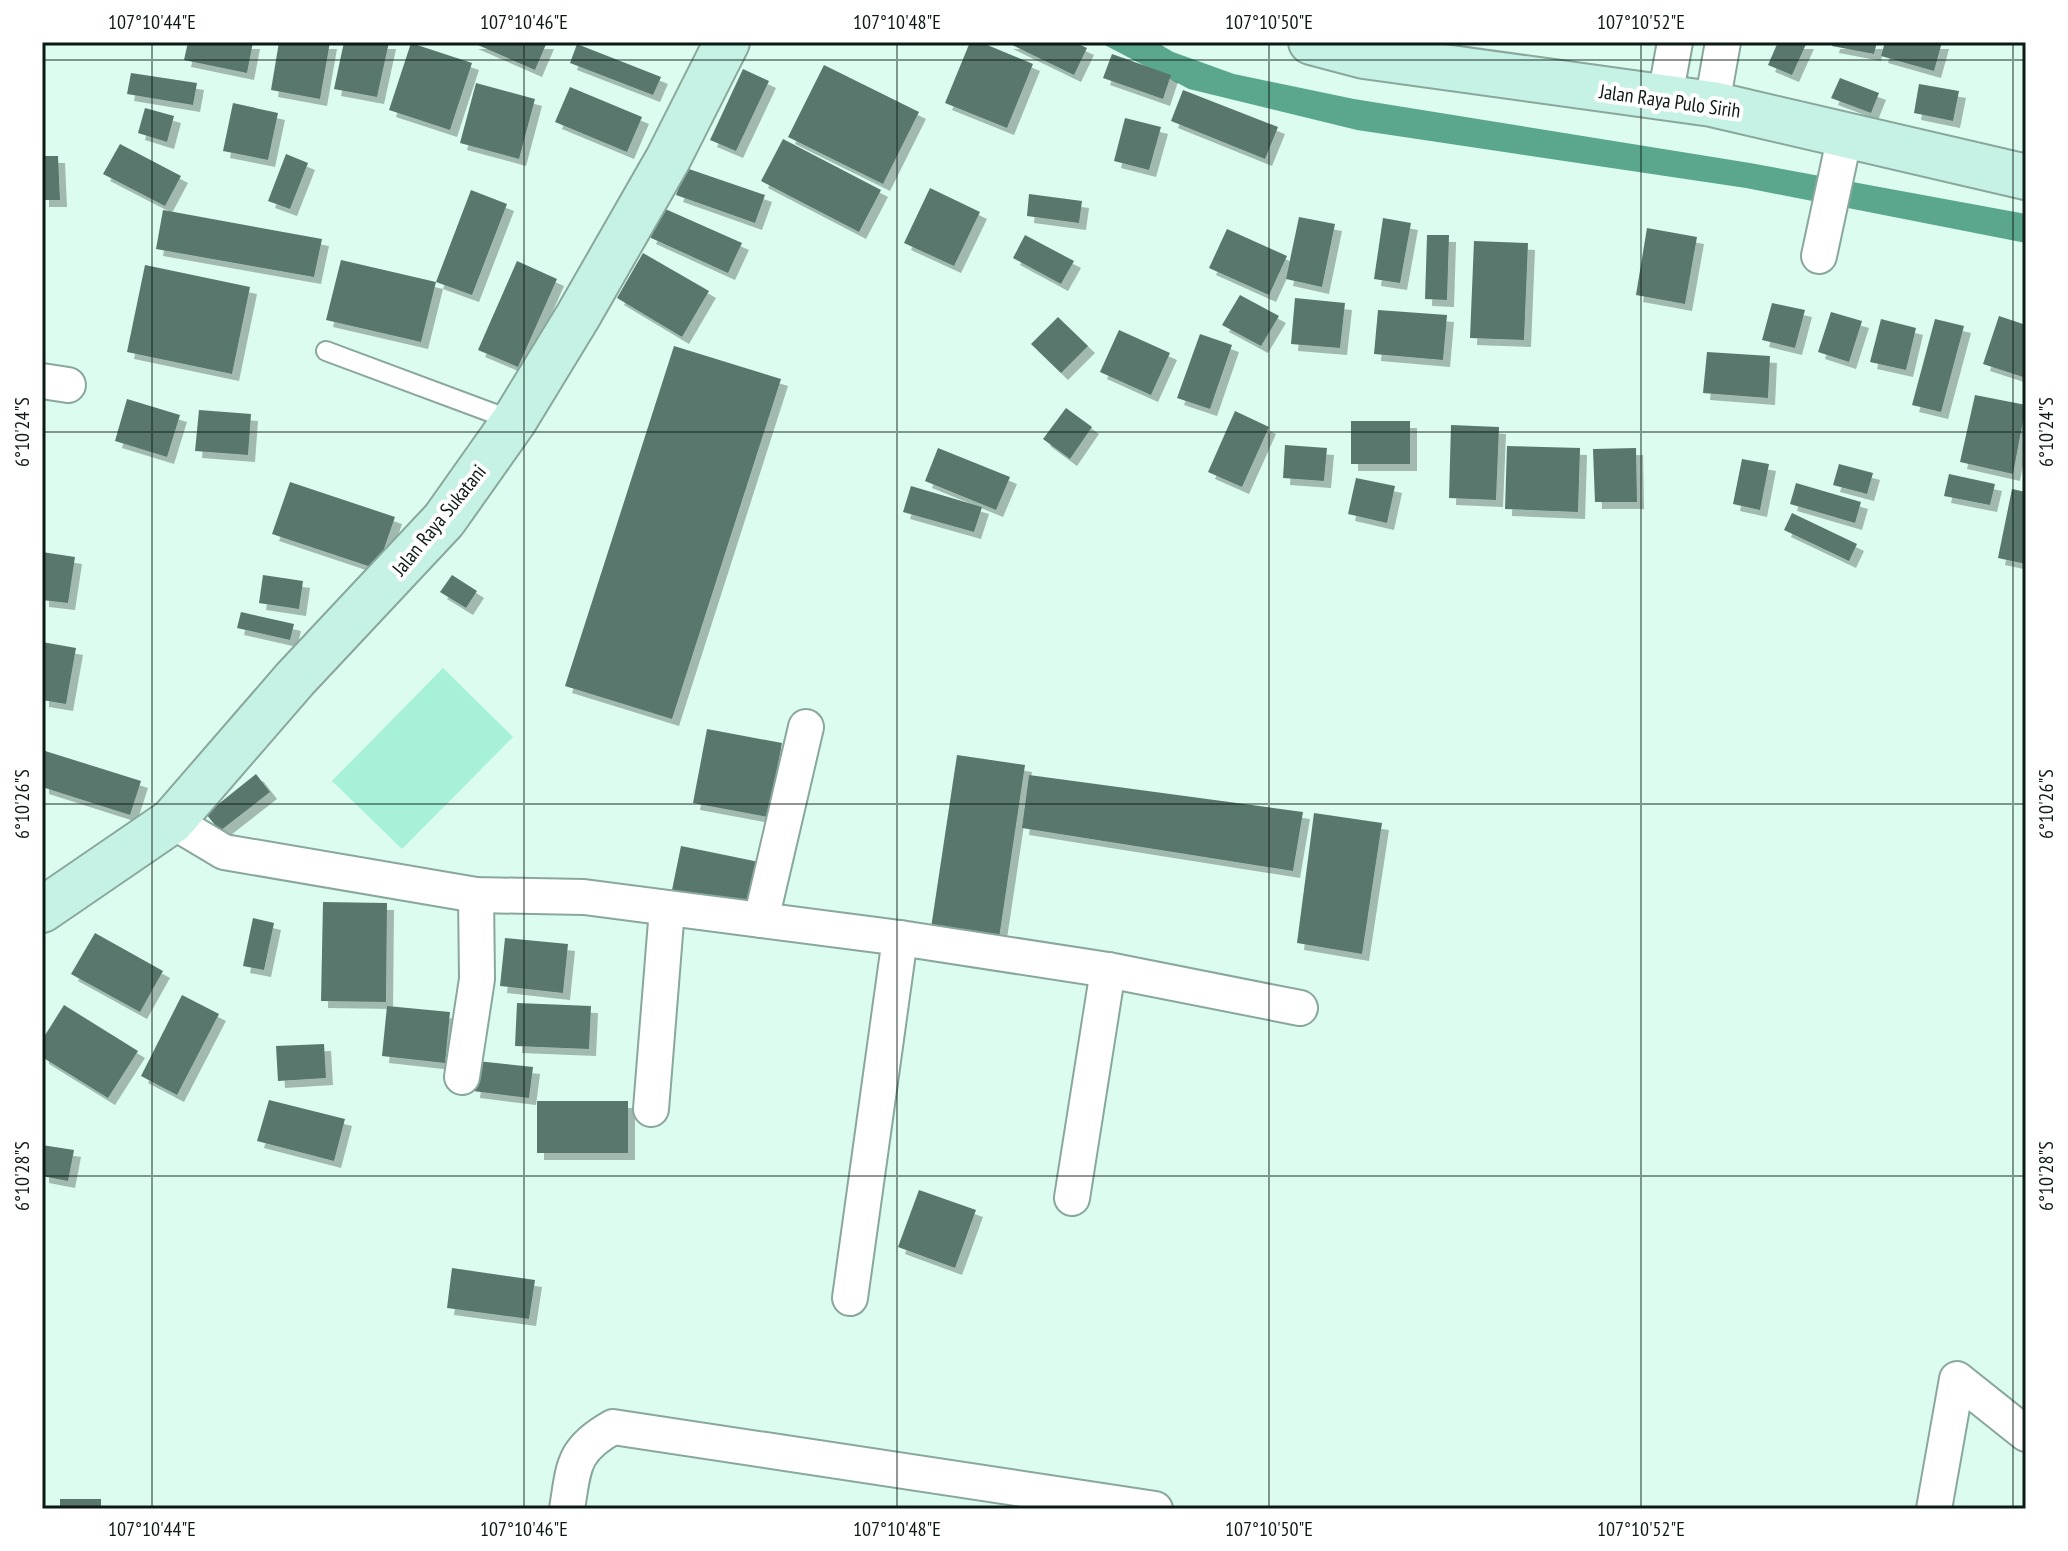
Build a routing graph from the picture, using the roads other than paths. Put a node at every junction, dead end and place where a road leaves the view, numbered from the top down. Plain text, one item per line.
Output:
1 (727, 42) edge
2 (1311, 42) edge
3 (1675, 42) edge
4 (1723, 42) edge
5 (1665, 97) junction
6 (1712, 104) junction
7 (1843, 150) junction
8 (2026, 177) edge
9 (1819, 256) dead end
10 (326, 351) dead end
11 (514, 421) junction
12 (806, 727) dead end
13 (172, 821) junction
14 (476, 895) junction
15 (667, 909) junction
16 (42, 910) edge
17 (761, 920) junction
18 (900, 938) junction
19 (1108, 970) junction
20 (1300, 1008) dead end
21 (462, 1077) dead end
22 (651, 1109) dead end
23 (1072, 1198) dead end
24 (850, 1298) dead end
25 (2026, 1434) edge
26 (567, 1509) edge
27 (1155, 1509) edge
28 (1934, 1509) edge

1 - 11 street, Jalan Raya Sukatani
2 - 5 street, Jalan Raya Pulo Sirih
3 - 5 street
4 - 6 street
5 - 6 street, Jalan Raya Pulo Sirih
6 - 7 street, Jalan Raya Pulo Sirih
7 - 8 street, Jalan Raya Pulo Sirih
7 - 9 street
10 - 11 lane
11 - 13 street, Jalan Raya Sukatani
12 - 17 street
13 - 14 street
13 - 16 street, Jalan Raya Sukatani
14 - 15 street
14 - 21 street
15 - 17 street
15 - 22 street
17 - 18 street
18 - 19 street
18 - 24 street
19 - 20 street
19 - 23 street
25 - 28 street
26 - 27 street

